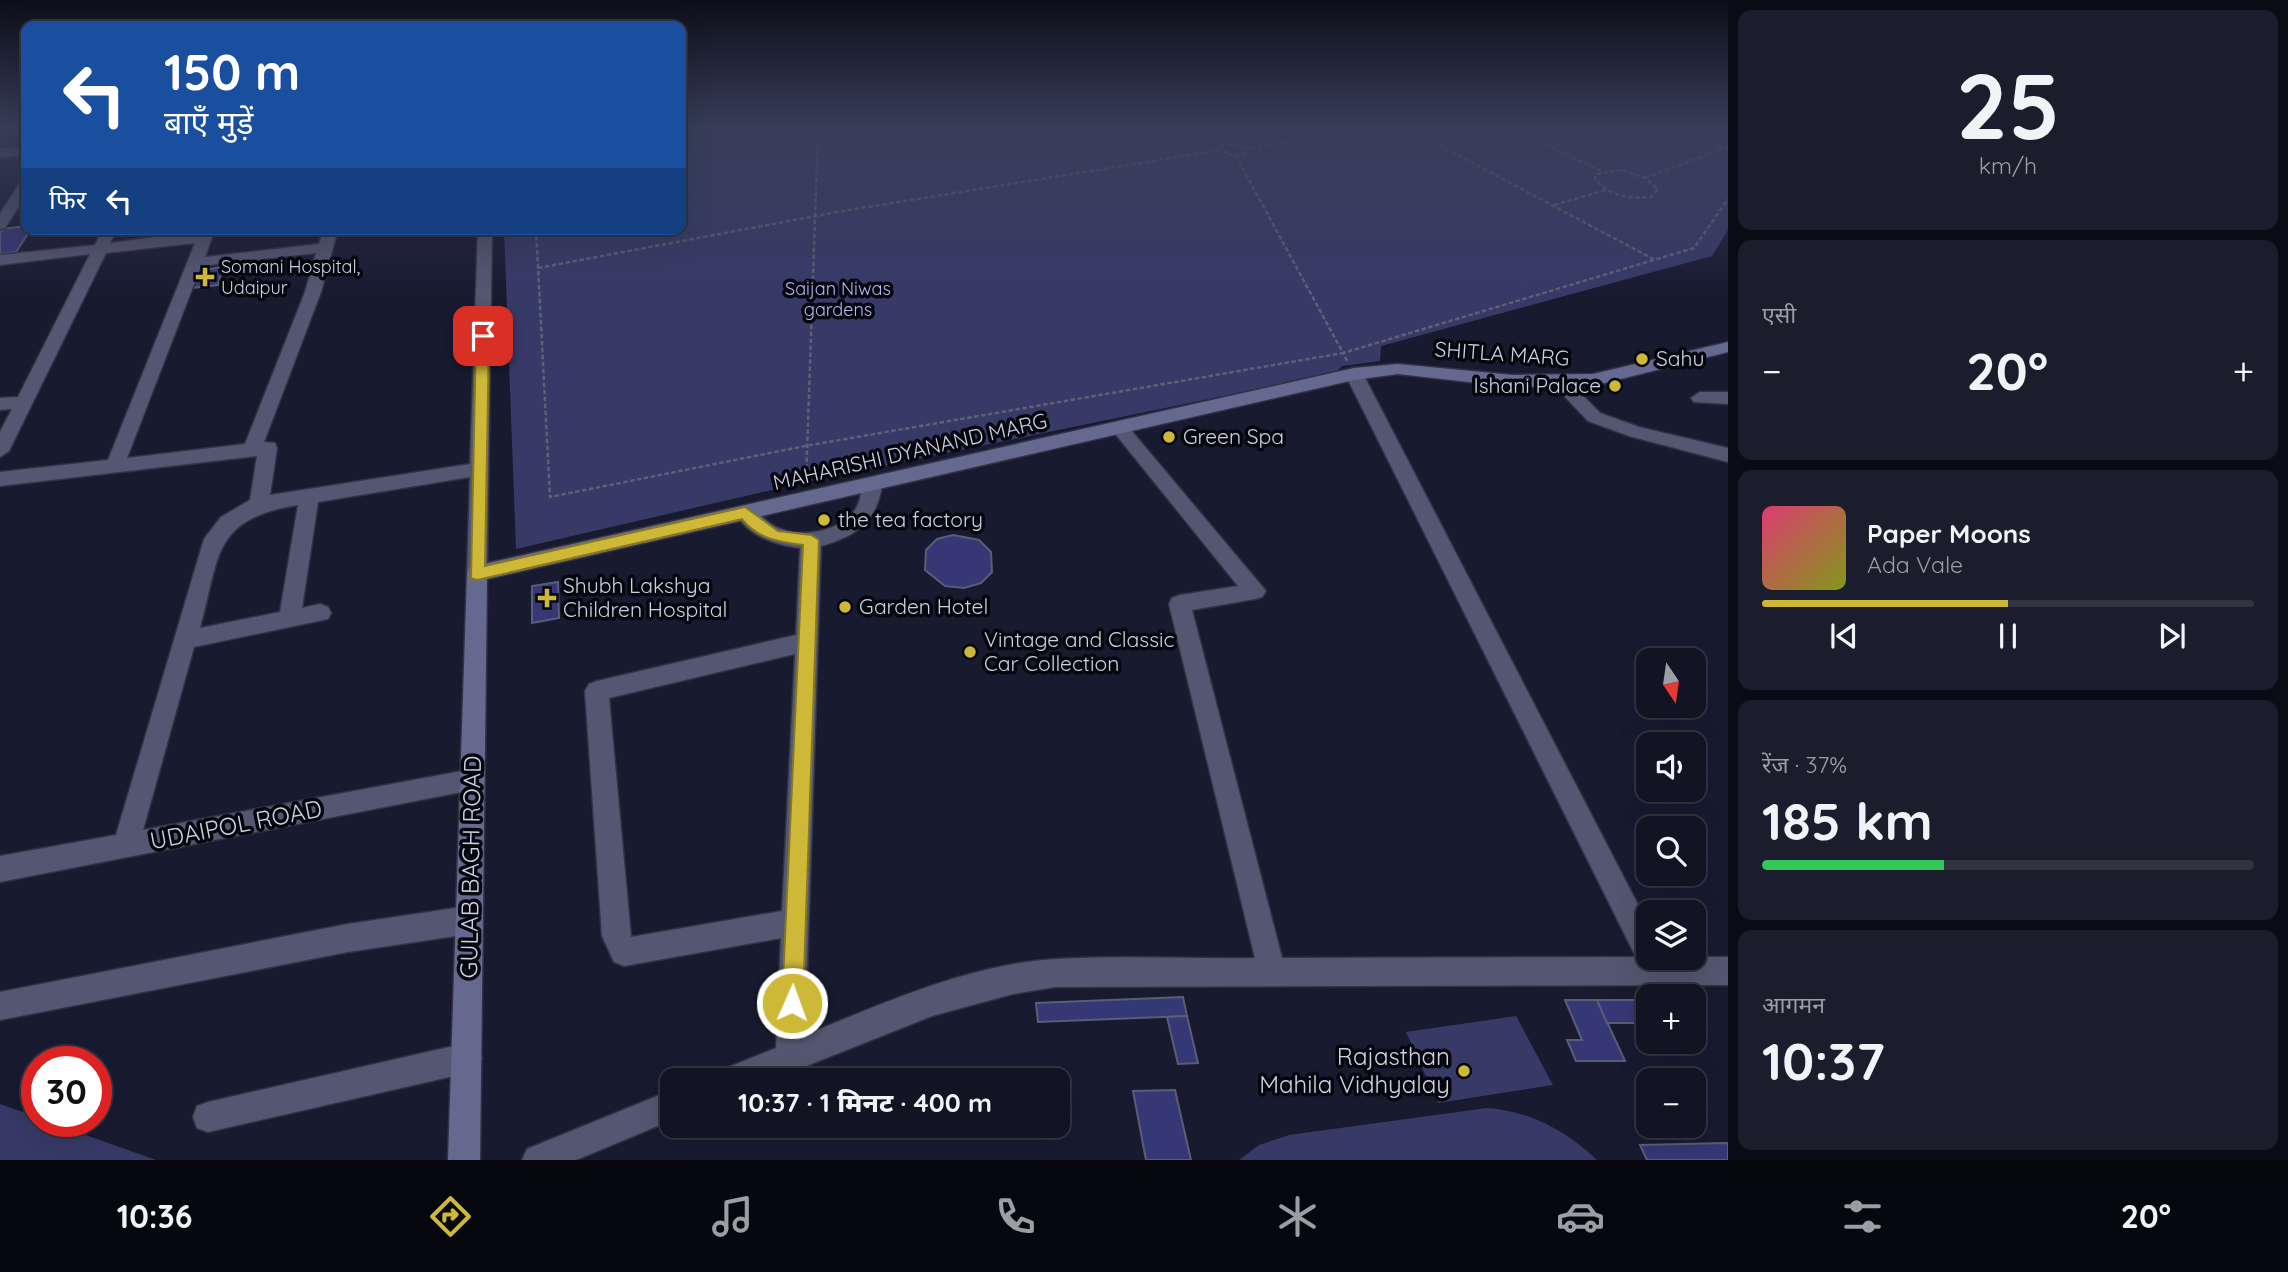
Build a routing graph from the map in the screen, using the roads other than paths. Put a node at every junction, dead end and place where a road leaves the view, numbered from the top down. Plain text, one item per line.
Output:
1 (21, 192) edge
2 (0, 225) edge
3 (107, 235) edge
4 (192, 235) edge
5 (206, 235) edge
6 (329, 235) edge
7 (485, 235) edge
8 (101, 247) junction
9 (324, 248) junction
10 (0, 260) edge
11 (198, 262) junction
12 (1728, 347) edge
13 (1354, 374) junction
14 (1560, 382) junction
15 (1700, 398) dead end
16 (1728, 398) edge
17 (24, 402) junction
18 (0, 404) edge
19 (1119, 427) junction
20 (252, 449) junction
21 (0, 451) edge
22 (1728, 455) edge
23 (114, 466) junction
24 (480, 469) junction
25 (0, 479) edge
26 (872, 484) junction
27 (309, 495) junction
28 (259, 504) junction
29 (745, 513) junction
30 (811, 540) junction
31 (477, 573) junction
32 (320, 613) dead end
33 (290, 618) junction
34 (187, 639) junction
35 (807, 642) junction
36 (473, 780) junction
37 (126, 846) junction
38 (0, 869) edge
39 (469, 920) junction
40 (796, 922) junction
41 (1636, 929) edge
42 (1636, 961) edge
43 (1706, 968) edge
44 (1728, 971) edge
45 (1272, 972) junction
46 (0, 1006) edge
47 (790, 1057) junction
48 (467, 1058) junction
49 (764, 1068) edge
50 (660, 1110) edge
51 (208, 1117) dead end
52 (464, 1160) edge
53 (538, 1160) edge

1 - 2 street
3 - 8 street
4 - 8 street
5 - 11 street
6 - 9 street
7 - 24 street
8 - 10 street
8 - 17 street
9 - 11 street
9 - 20 street
11 - 23 street
12 - 14 main road, SHITLA MARG
13 - 14 main road, SHITLA MARG
13 - 19 main road, MAHARISHI DYANAND MARG
13 - 41 street
14 - 22 street
15 - 16 street
17 - 18 street
17 - 21 street
19 - 26 main road, MAHARISHI DYANAND MARG
19 - 45 street
20 - 23 street
20 - 28 street
23 - 25 street
24 - 27 street
24 - 31 street
26 - 29 main road, MAHARISHI DYANAND MARG
26 - 30 street
27 - 28 street
27 - 33 street
28 - 34 street
29 - 30 street
29 - 31 main road, MAHARISHI DYANAND MARG
30 - 35 street
31 - 36 main road, GULAB BAGH ROAD
32 - 33 street
33 - 34 street
34 - 37 street
35 - 40 street
35 - 40 street
36 - 37 street, UDAIPOL ROAD
36 - 39 main road, GULAB BAGH ROAD
37 - 38 street, UDAIPOL ROAD
39 - 46 street
39 - 48 main road, GULAB BAGH ROAD
40 - 47 street
42 - 45 street
43 - 44 street
45 - 47 street
47 - 49 street
48 - 51 street
48 - 52 main road, GULAB BAGH ROAD
50 - 53 street

